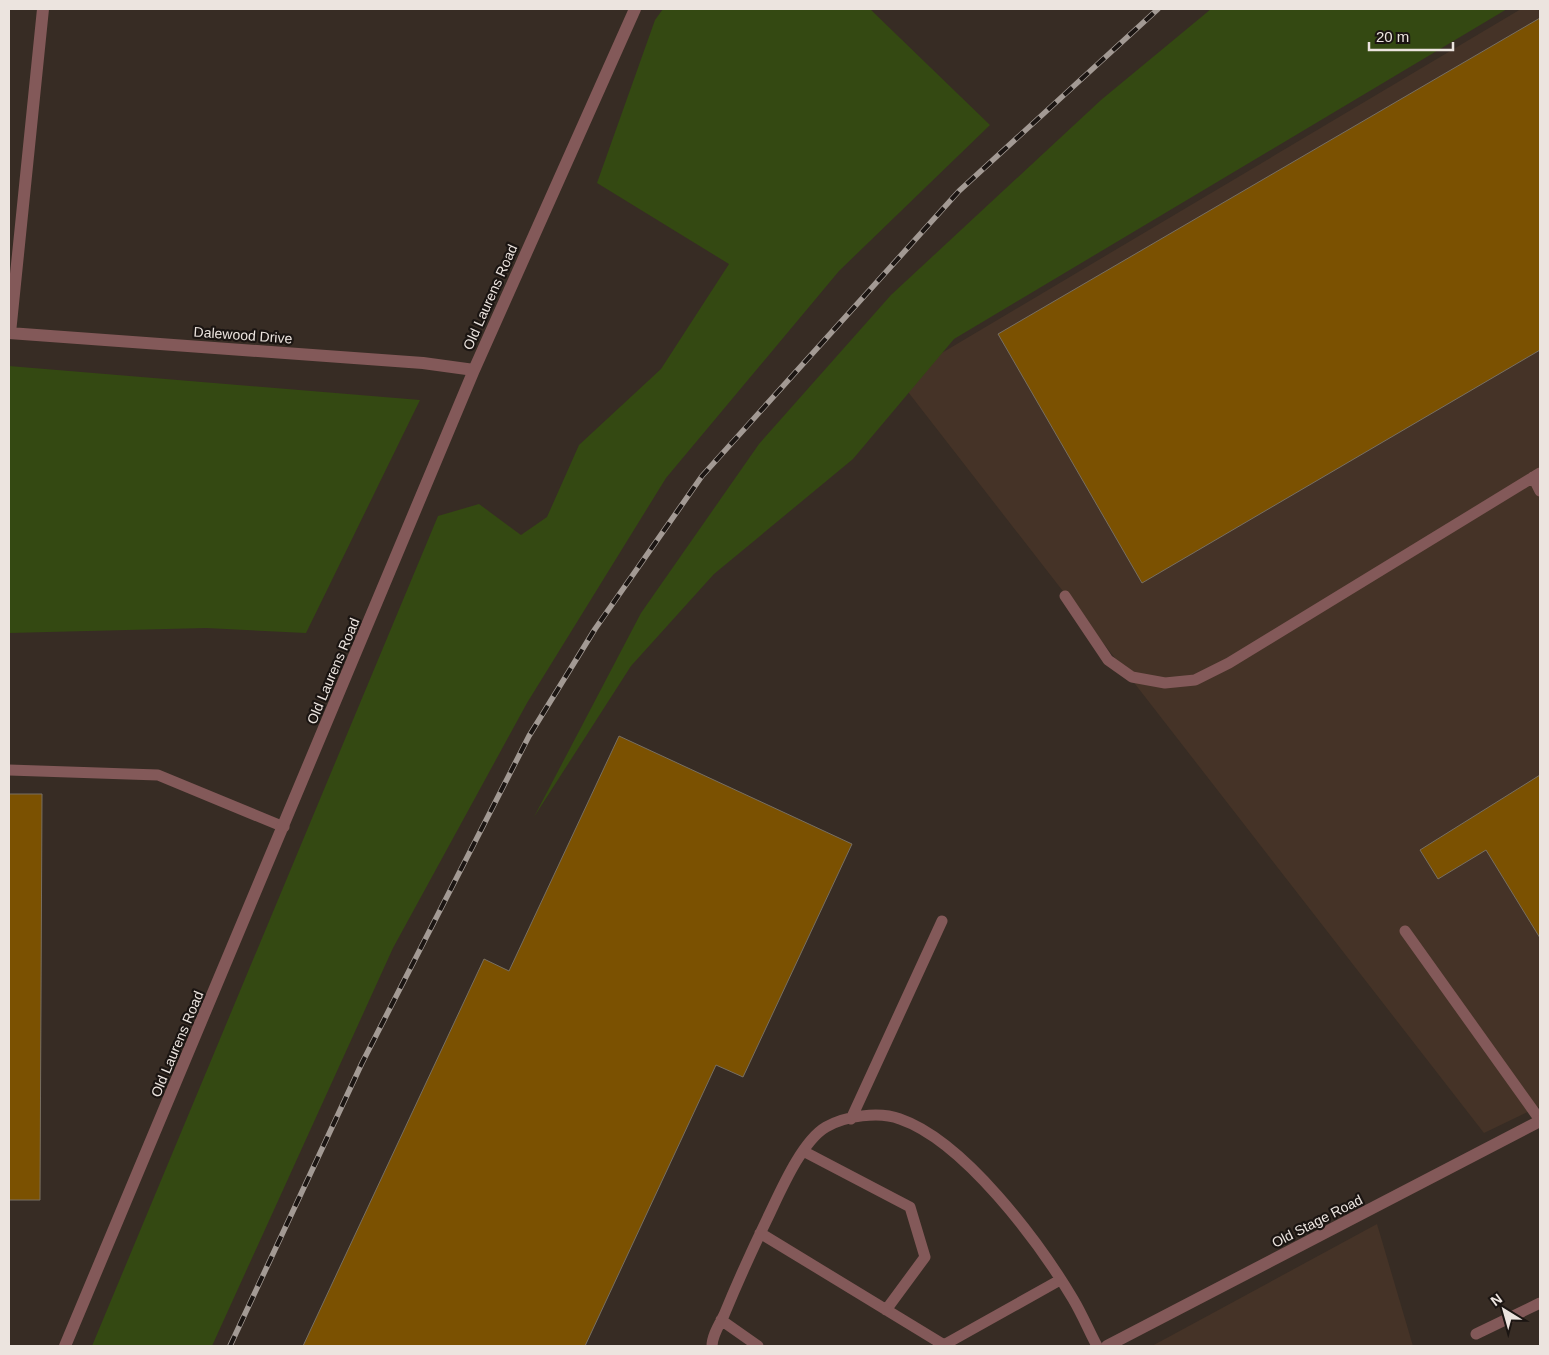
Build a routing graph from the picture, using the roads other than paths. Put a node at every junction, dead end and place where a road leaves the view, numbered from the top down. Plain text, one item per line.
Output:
1 (43, 9) edge
2 (635, 9) edge
3 (10, 333) edge
4 (474, 370) junction
5 (1536, 475) edge
6 (1540, 490) edge
7 (1065, 596) dead end
8 (9, 770) edge
9 (284, 827) junction
10 (942, 921) dead end
11 (1405, 931) dead end
12 (851, 1119) junction
13 (1540, 1121) edge
14 (803, 1151) junction
15 (760, 1233) junction
16 (1060, 1280) junction
17 (1540, 1303) edge
18 (886, 1310) junction
19 (721, 1320) junction
20 (1476, 1334) dead end
21 (65, 1346) edge
22 (712, 1346) edge
23 (758, 1346) edge
24 (943, 1346) edge
25 (1097, 1346) edge
26 (1107, 1346) edge

1 - 3 street
2 - 4 street, Old Laurens Road
3 - 4 street, Dalewood Drive
4 - 9 street, Old Laurens Road
5 - 6 lane
5 - 7 lane
8 - 9 lane
9 - 21 street, Old Laurens Road
10 - 12 lane
11 - 13 lane
12 - 14 lane
12 - 16 lane
13 - 26 street, Old Stage Road
14 - 15 lane
14 - 18 lane
15 - 18 lane
15 - 19 lane
16 - 24 lane
16 - 25 lane
17 - 20 lane
18 - 24 lane
19 - 22 lane
19 - 23 lane

